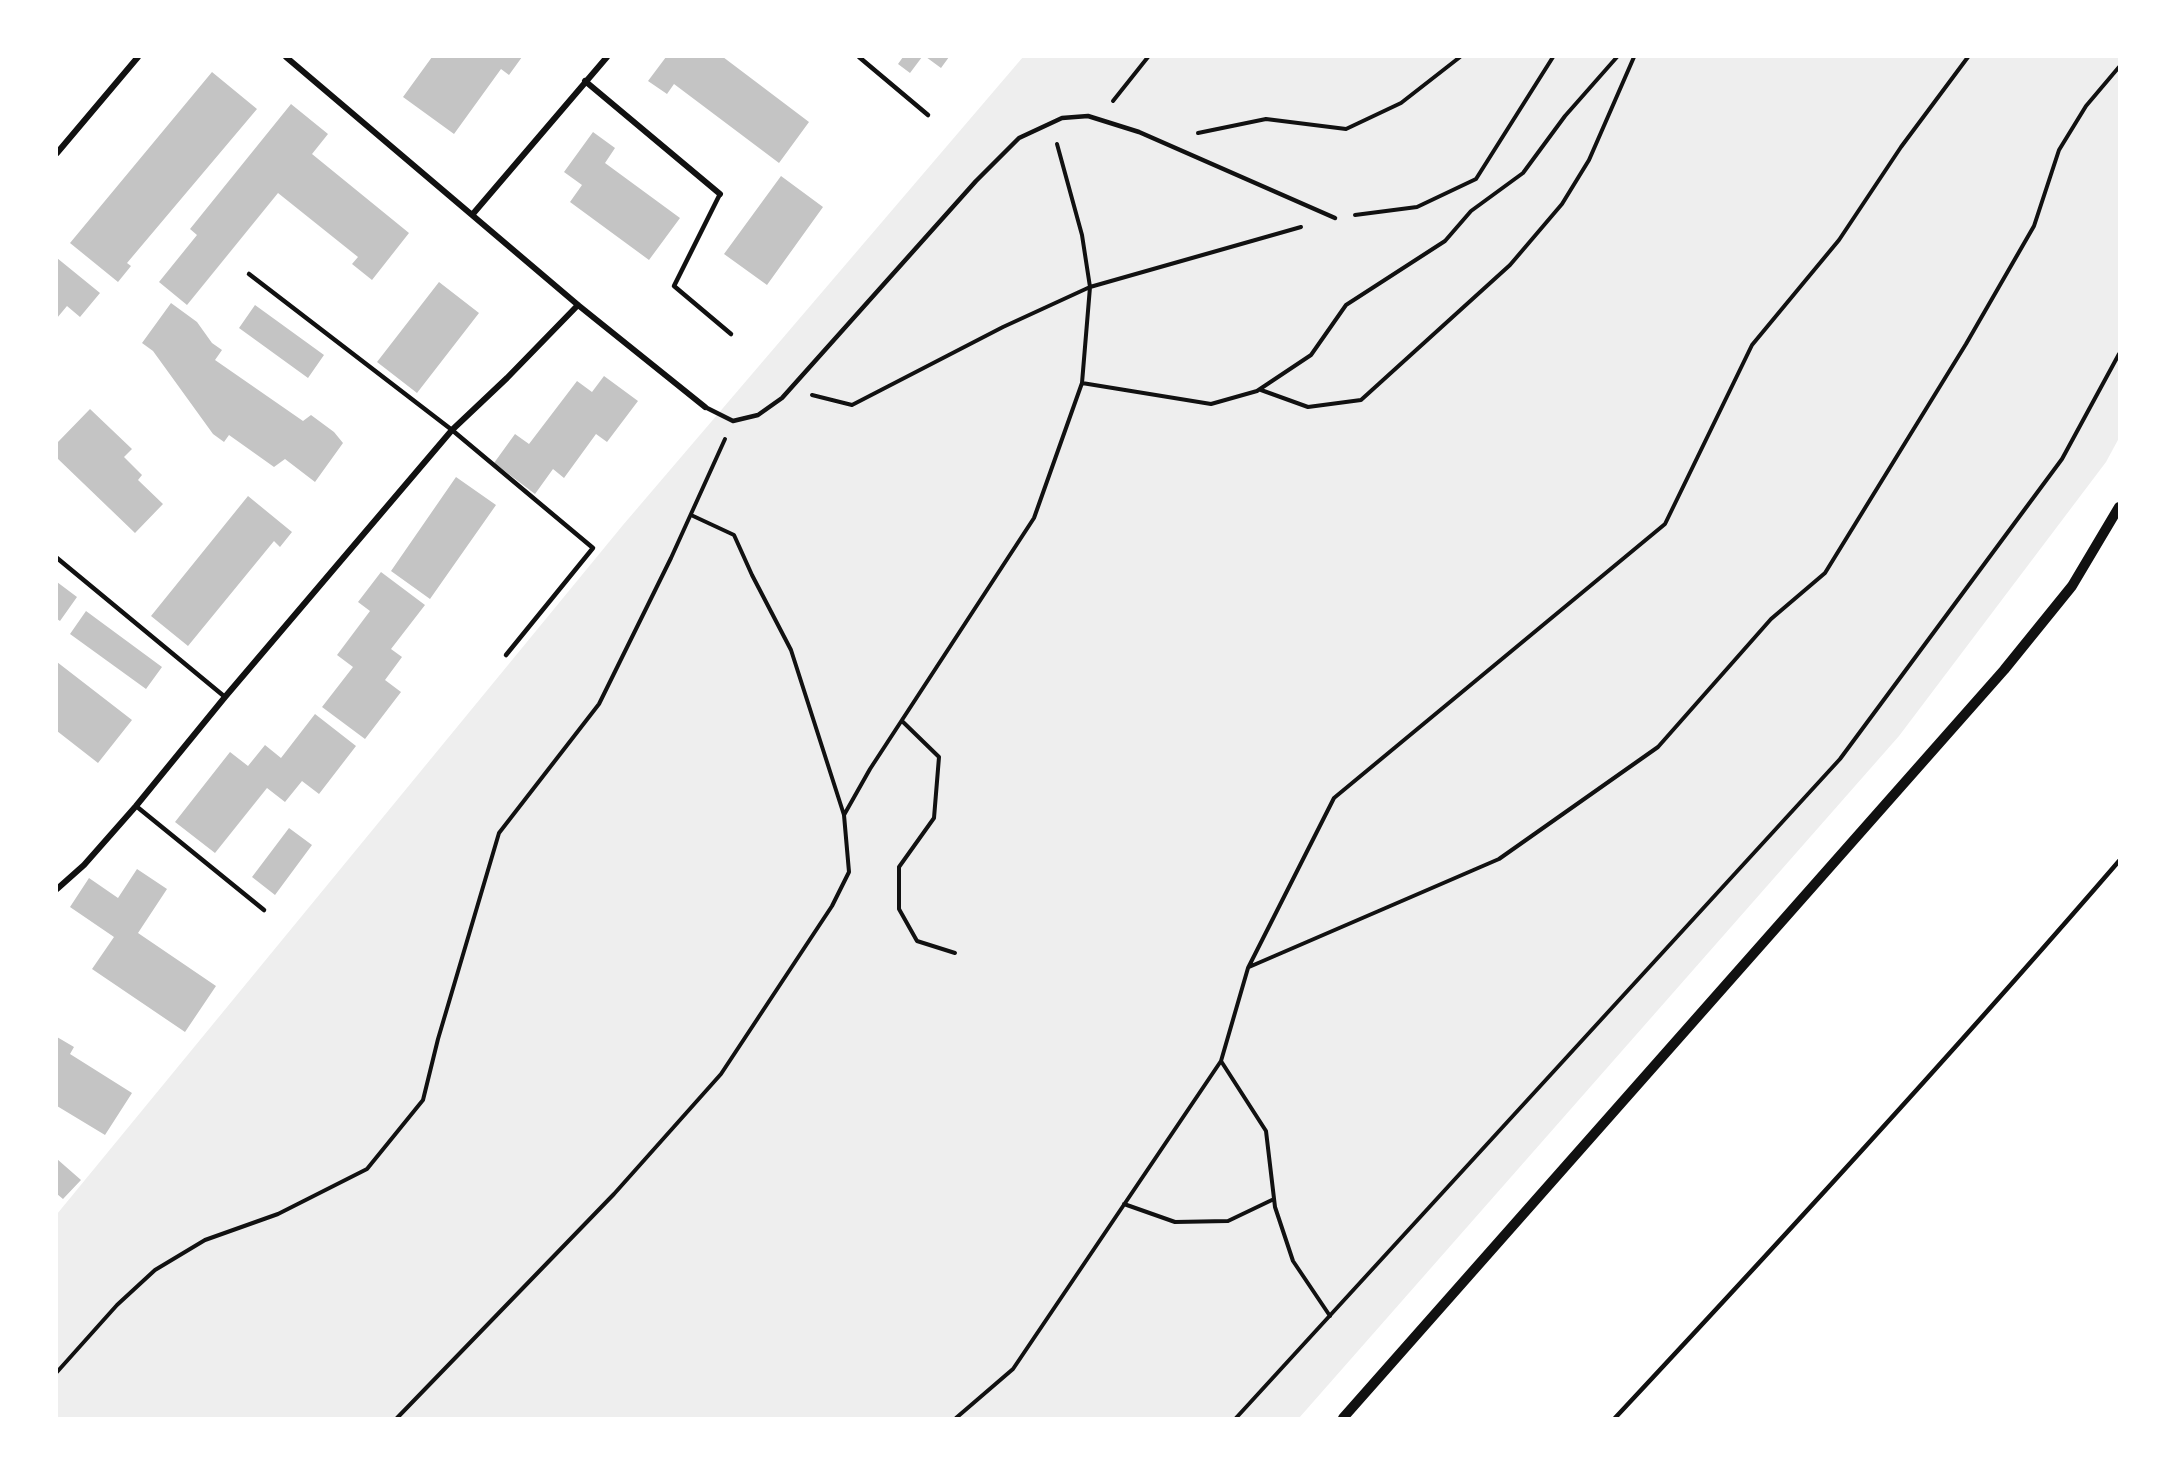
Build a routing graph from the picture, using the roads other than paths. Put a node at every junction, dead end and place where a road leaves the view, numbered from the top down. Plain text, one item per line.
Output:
1 (138, 57) edge
2 (286, 57) edge
3 (607, 57) edge
4 (859, 57) edge
5 (585, 81) junction
6 (928, 115) dead end
7 (57, 153) edge
8 (720, 194) joint
9 (472, 215) junction
10 (1335, 218) road end
11 (249, 274) dead end
12 (578, 305) junction
13 (731, 334) dead end
14 (705, 407) joint
15 (452, 430) junction
16 (2119, 507) edge
17 (57, 558) edge
18 (506, 655) dead end
19 (225, 697) junction
20 (136, 806) junction
21 (2119, 861) edge
22 (57, 890) edge
23 (264, 910) dead end
24 (1343, 1418) edge
25 (1615, 1418) edge

1 - 7 street
2 - 9 street
3 - 5 street
4 - 6 lane
5 - 8 street
5 - 9 street
8 - 13 lane
9 - 12 street
10 - 14 lane
11 - 15 lane
12 - 14 street
12 - 15 street
15 - 18 lane
15 - 19 street
16 - 24 street
17 - 19 lane
19 - 20 street
20 - 22 street
20 - 23 lane
21 - 25 lane

